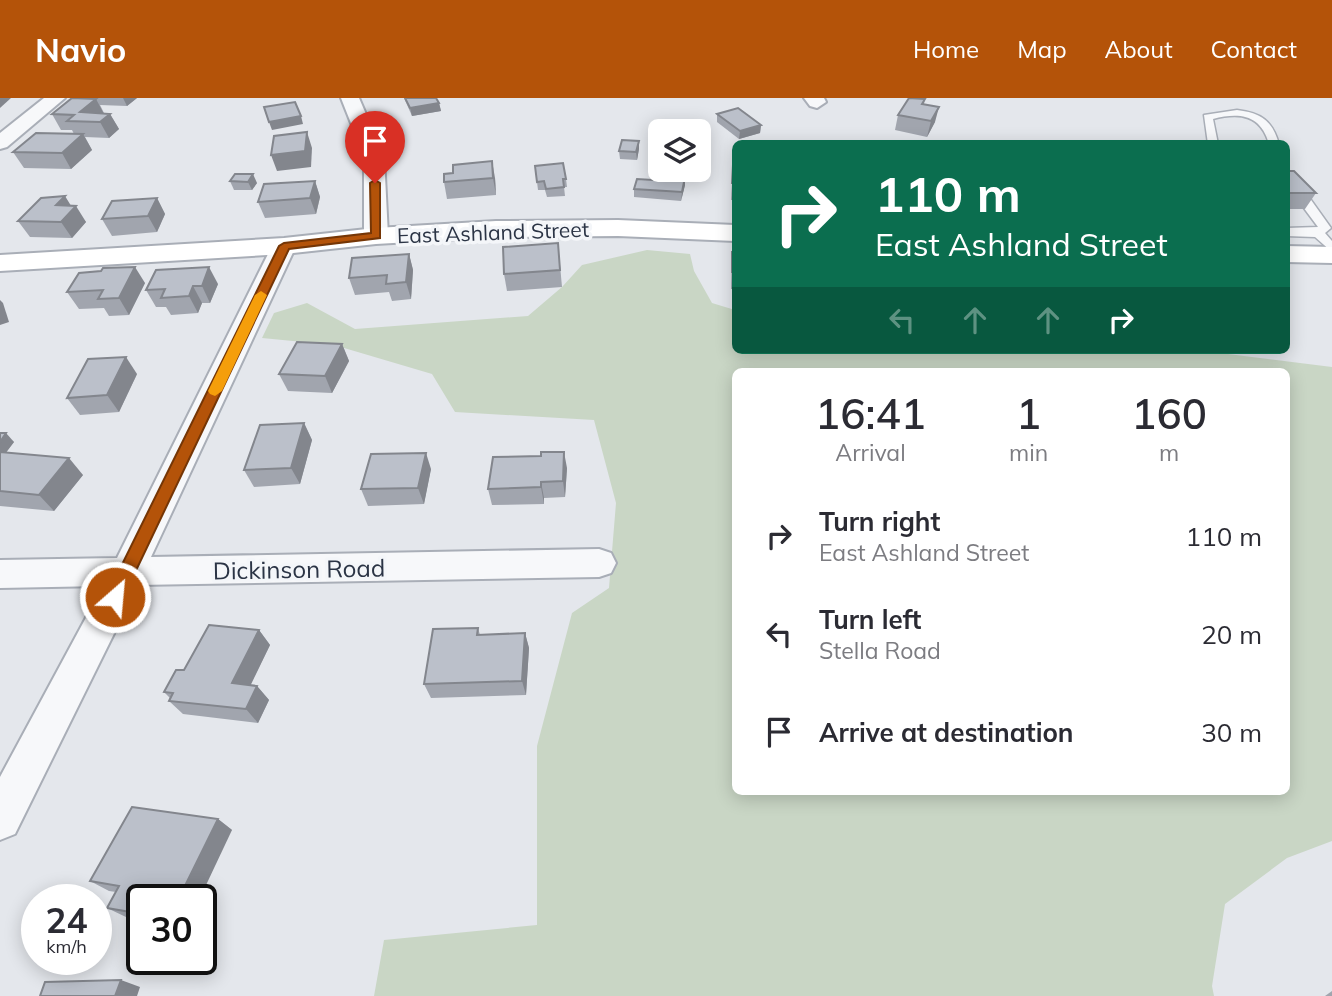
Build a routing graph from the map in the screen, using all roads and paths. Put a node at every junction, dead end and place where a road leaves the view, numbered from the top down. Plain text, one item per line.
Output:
1 (55, 98) edge
2 (350, 98) edge
3 (1212, 140) edge
4 (1273, 140) edge
5 (0, 143) edge
6 (1290, 182) edge
7 (732, 233) edge
8 (1290, 233) edge
9 (376, 236) junction
10 (1325, 244) edge
11 (284, 246) junction
12 (1332, 248) edge
13 (1290, 253) edge
14 (0, 263) edge
15 (599, 563) dead end
16 (127, 573) junction
17 (0, 574) edge
18 (0, 819) edge

1 - 5 street
2 - 9 street
3 - 4 lane
6 - 10 lane
7 - 9 main road, East Ashland Street
8 - 10 lane
9 - 11 main road, East Ashland Street
10 - 12 lane
10 - 13 main road
11 - 14 main road, East Ashland Street
11 - 16 street
15 - 16 street, Dickinson Road
16 - 17 street, Dickinson Road
16 - 18 street

